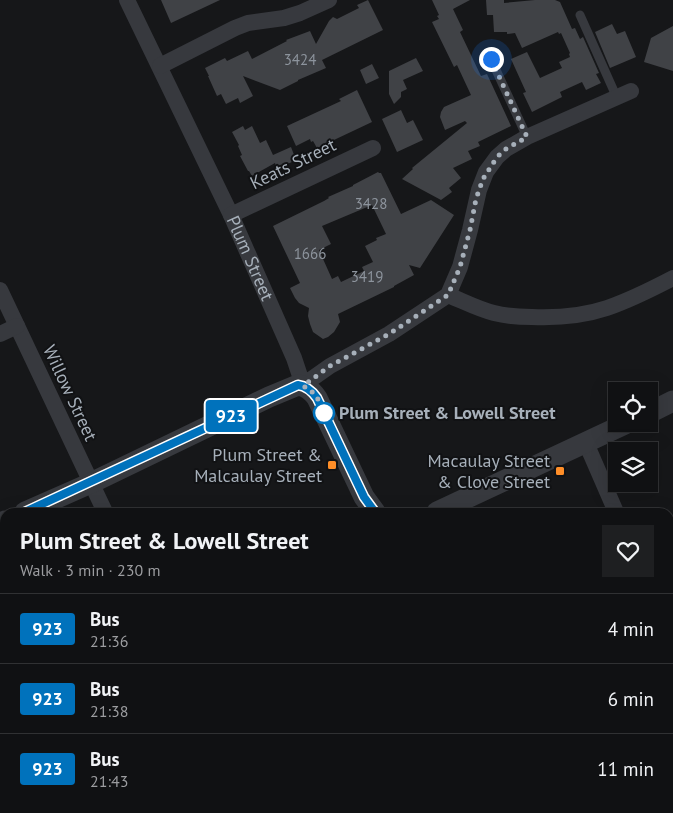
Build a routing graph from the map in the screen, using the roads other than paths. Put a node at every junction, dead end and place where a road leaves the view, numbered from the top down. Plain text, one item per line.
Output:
1 (127, 0) edge
2 (329, 0) edge
3 (580, 15) dead end
4 (491, 59) dead end
5 (160, 66) junction
6 (624, 95) joint
7 (527, 137) junction
8 (373, 148) dead end
9 (232, 215) junction
10 (673, 278) edge
11 (0, 290) edge
12 (448, 295) junction
13 (17, 326) junction
14 (0, 334) edge
15 (303, 386) junction
16 (673, 401) edge
17 (658, 408) edge
18 (609, 432) edge
19 (586, 443) junction
20 (91, 482) junction
21 (34, 508) edge
22 (103, 508) edge
23 (372, 508) edge
24 (446, 508) edge
25 (614, 508) edge

1 - 5 street, Plum Street
2 - 5 street
3 - 6 lane
4 - 7 lane
5 - 9 street, Plum Street
6 - 7 street
7 - 12 street
8 - 9 street, Keats Street
9 - 15 street, Plum Street
10 - 12 street
11 - 13 street, Willow Street
12 - 15 street
13 - 14 street
13 - 20 street, Willow Street
15 - 20 street
15 - 23 street, Plum Street
16 - 17 street
18 - 19 street
19 - 24 street
19 - 25 street
20 - 21 street
20 - 22 street, Willow Street

